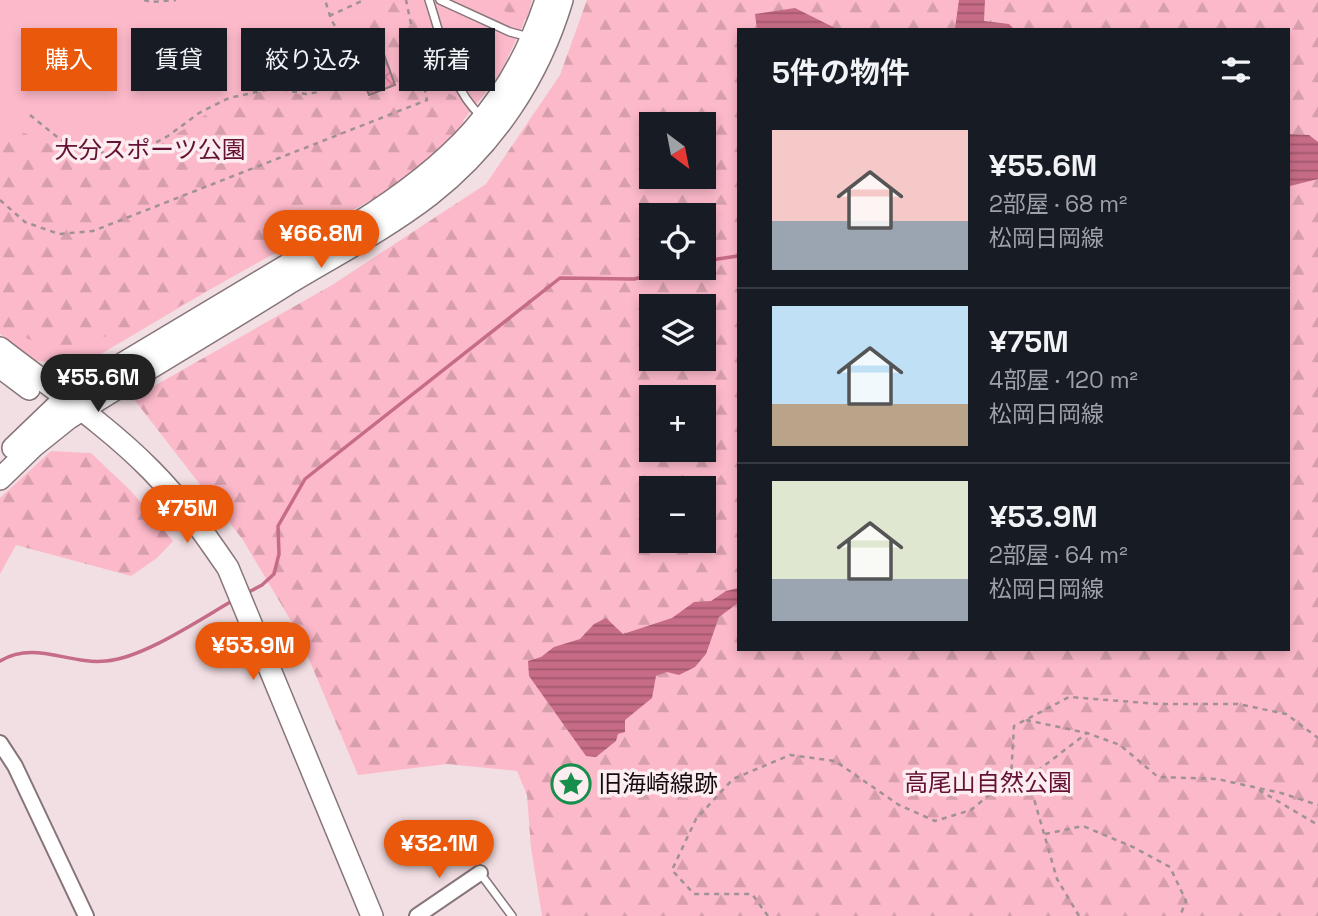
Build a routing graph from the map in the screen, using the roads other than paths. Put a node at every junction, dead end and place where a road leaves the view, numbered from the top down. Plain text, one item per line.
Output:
1 (429, 0) edge
2 (440, 0) edge
3 (546, 0) edge
4 (562, 0) edge
5 (532, 37) junction
6 (483, 118) junction
7 (0, 348) edge
8 (0, 367) edge
9 (67, 409) junction
10 (0, 462) edge
11 (0, 479) edge
12 (0, 743) edge
13 (480, 873) joint
14 (86, 916) edge
15 (372, 916) edge
16 (417, 916) edge
17 (512, 916) edge

1 - 6 lane
2 - 5 lane
3 - 5 street
4 - 9 street
5 - 6 street
6 - 9 street
7 - 9 street
8 - 9 street
9 - 10 street
9 - 11 street
9 - 15 street
12 - 14 street
13 - 16 street
13 - 17 lane

